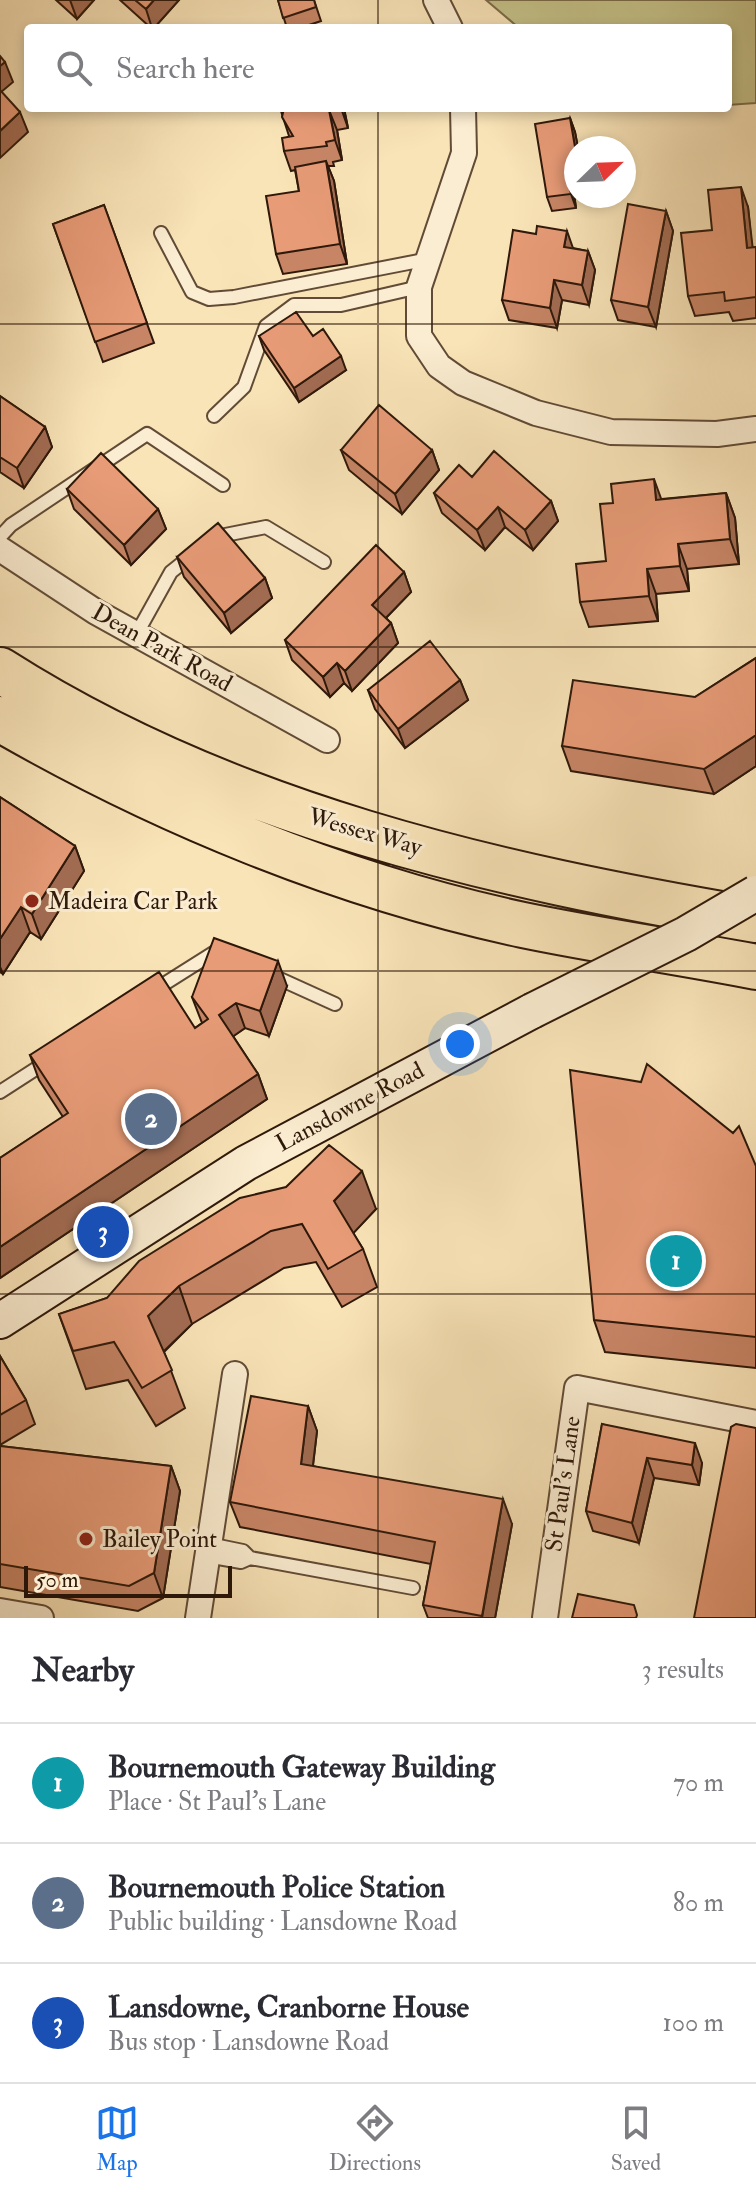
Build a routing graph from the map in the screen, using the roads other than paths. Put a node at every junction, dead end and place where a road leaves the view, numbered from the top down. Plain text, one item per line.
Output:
1 (436, 0) edge
2 (448, 24) edge
3 (463, 112) edge
4 (161, 233) dead end
5 (429, 259) junction
6 (419, 287) junction
7 (214, 416) dead end
8 (756, 429) edge
9 (223, 485) dead end
10 (0, 537) edge
11 (0, 549) edge
12 (324, 562) dead end
13 (136, 635) junction
14 (0, 670) edge
15 (0, 719) edge
16 (327, 740) dead end
17 (756, 893) edge
18 (756, 920) edge
19 (230, 956) edge
20 (756, 967) edge
21 (256, 968) edge
22 (141, 1000) edge
23 (335, 1004) dead end
24 (64, 1050) edge
25 (0, 1092) edge
26 (0, 1321) edge
27 (235, 1374) dead end
28 (756, 1423) edge
29 (208, 1550) junction
30 (413, 1588) dead end
31 (0, 1611) edge
32 (41, 1618) edge
33 (198, 1618) edge
34 (545, 1618) edge

1 - 2 street
3 - 5 street
4 - 5 lane
5 - 6 street
6 - 7 lane
6 - 8 street
9 - 10 lane
11 - 13 street, Dean Park Road
12 - 13 lane
13 - 16 street, Dean Park Road
14 - 18 highway, Wessex Way
15 - 20 highway, Wessex Way
17 - 26 main road, Lansdowne Road, bridge
19 - 22 lane
21 - 23 lane
24 - 25 lane
27 - 29 street
28 - 34 street, St Paul's Lane
29 - 30 lane
29 - 33 street
31 - 32 street

